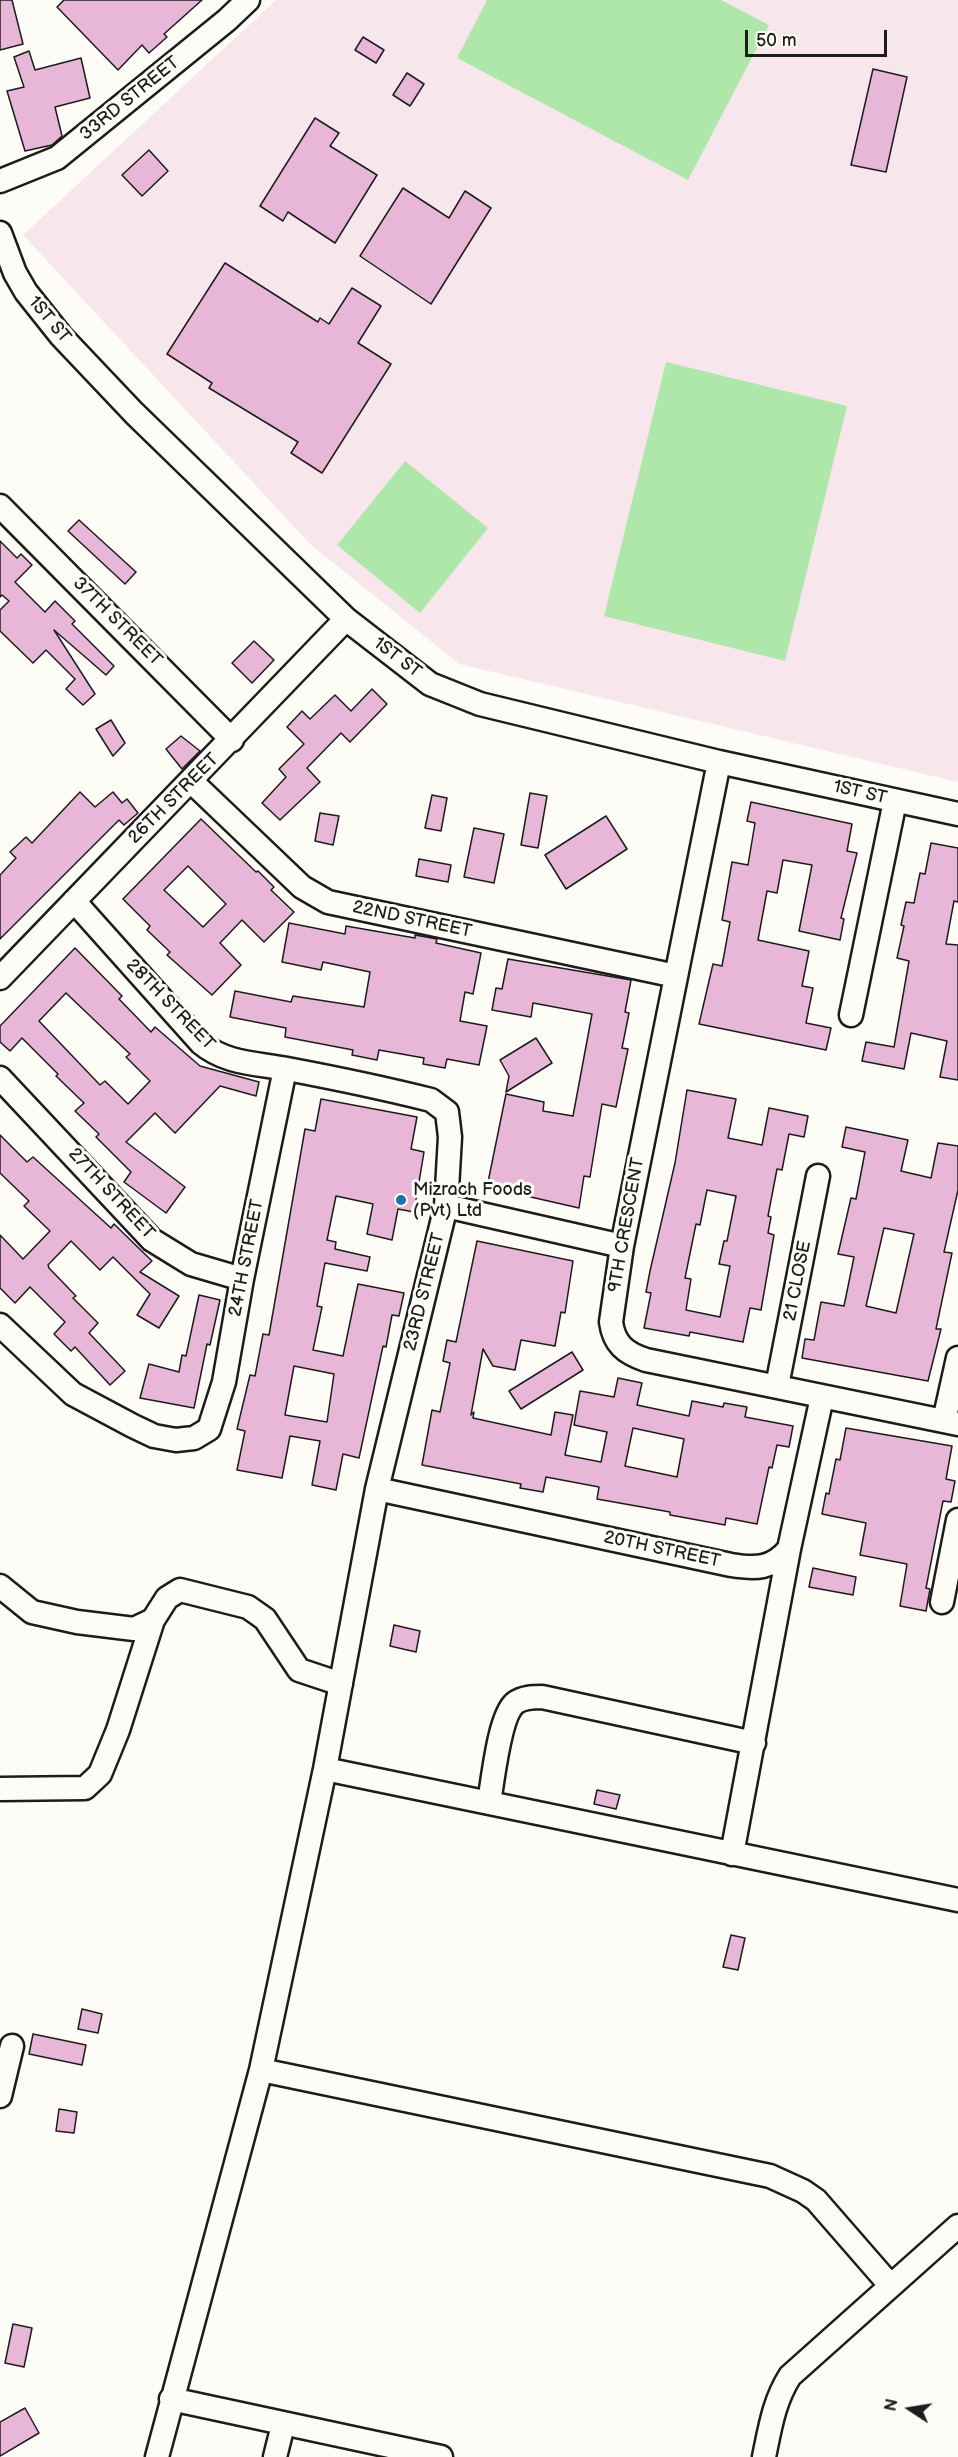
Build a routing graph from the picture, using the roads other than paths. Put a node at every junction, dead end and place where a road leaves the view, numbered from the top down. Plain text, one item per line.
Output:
1 (248, 0) edge
2 (0, 181) edge
3 (0, 233) edge
4 (0, 506) edge
5 (346, 619) junction
6 (232, 740) junction
7 (719, 762) junction
8 (192, 782) junction
9 (895, 801) junction
10 (958, 814) edge
11 (74, 901) junction
12 (675, 976) junction
13 (0, 978) edge
14 (851, 1015) dead end
15 (285, 1069) junction
16 (0, 1078) edge
17 (431, 1100) joint
18 (818, 1176) dead end
19 (446, 1206) junction
20 (622, 1246) junction
21 (242, 1280) junction
22 (0, 1325) edge
23 (958, 1358) edge
24 (777, 1386) junction
25 (822, 1397) junction
26 (951, 1423) edge
27 (378, 1489) junction
28 (958, 1520) edge
29 (789, 1549) junction
30 (0, 1586) edge
31 (942, 1602) dead end
32 (153, 1620) junction
33 (341, 1683) junction
34 (754, 1743) junction
35 (325, 1769) junction
36 (0, 1789) edge
37 (489, 1802) junction
38 (732, 1854) junction
39 (958, 1900) edge
40 (12, 2046) dead end
41 (261, 2070) junction
42 (0, 2096) edge
43 (958, 2226) edge
44 (890, 2285) junction
45 (171, 2399) junction
46 (283, 2425) junction
47 (157, 2457) edge
48 (274, 2457) edge
49 (441, 2457) edge
50 (764, 2457) edge

1 - 2 street, 33RD STREET
3 - 5 street, 1ST ST
4 - 6 street, 37TH STREET
5 - 6 street, 26TH STREET
5 - 7 street, 1ST ST
6 - 8 street, 26TH STREET
7 - 9 street, 1ST ST
7 - 12 street, 9TH CRESCENT
8 - 11 street, 26TH STREET
8 - 12 street, 22ND STREET
9 - 10 street, 1ST ST
9 - 14 street
11 - 13 street, 26TH STREET
11 - 15 street, 28TH STREET
12 - 20 street, 9TH CRESCENT
15 - 17 street, 28TH STREET
15 - 21 street, 24TH STREET
16 - 21 street, 27TH STREET
17 - 19 street, 23RD STREET
18 - 24 street, 21 CLOSE
19 - 20 street
19 - 27 street, 23RD STREET
20 - 24 street, 9TH CRESCENT
21 - 22 street, 24TH STREET
23 - 26 street
24 - 25 street, 9TH CRESCENT
25 - 26 street, 9TH CRESCENT
25 - 29 street
27 - 29 street, 20TH STREET
27 - 33 street, 23RD STREET
28 - 31 street
29 - 34 street
30 - 32 street
32 - 33 street
32 - 36 street
33 - 35 street, 23RD STREET
34 - 37 street
34 - 38 street
35 - 37 street
35 - 41 street, 23RD STREET
37 - 38 street
38 - 39 street
40 - 42 street
41 - 44 street
41 - 45 street, 23RD STREET
43 - 44 street
44 - 50 street
45 - 46 street
45 - 47 street, 23RD STREET
46 - 48 street
46 - 49 street

